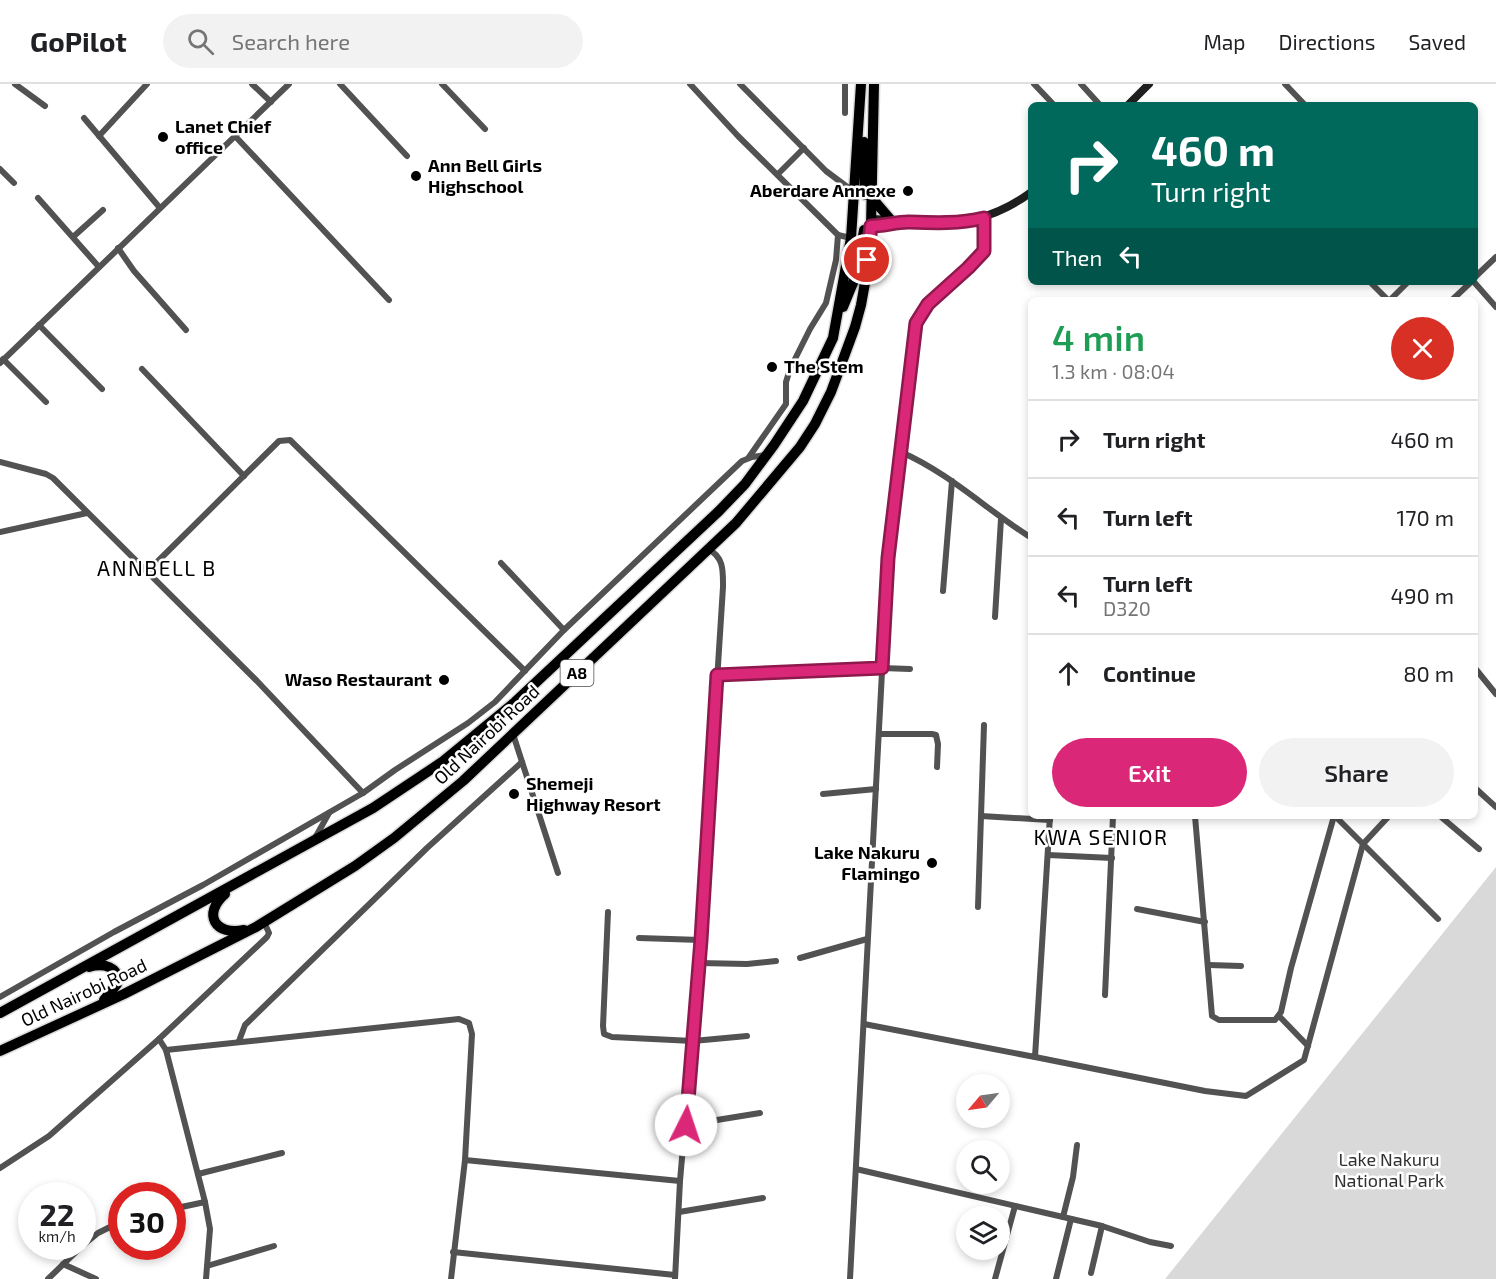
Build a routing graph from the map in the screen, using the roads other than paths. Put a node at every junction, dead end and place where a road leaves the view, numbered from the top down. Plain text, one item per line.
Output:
1 (15, 84) edge
2 (147, 84) edge
3 (252, 84) edge
4 (289, 84) edge
5 (340, 84) edge
6 (442, 84) edge
7 (690, 84) edge
8 (740, 84) edge
9 (844, 84) edge
10 (874, 84) edge
11 (1034, 84) edge
12 (1081, 84) edge
13 (1149, 84) edge
14 (1285, 84) edge
15 (860, 88) edge
16 (271, 102) junction
17 (1051, 102) edge
18 (1097, 102) edge
19 (1131, 102) edge
20 (1299, 102) edge
21 (45, 106) dead end
22 (845, 113) dead end
23 (84, 118) dead end
24 (485, 129) dead end
25 (99, 136) junction
26 (235, 136) junction
27 (804, 148) junction
28 (407, 156) dead end
29 (0, 169) edge
30 (778, 174) junction
31 (14, 183) dead end
32 (854, 192) junction
33 (1028, 195) edge
34 (38, 198) dead end
35 (872, 198) junction
36 (160, 208) junction
37 (103, 210) dead end
38 (984, 218) junction
39 (890, 219) junction
40 (869, 222) junction
41 (905, 222) junction
42 (838, 235) junction
43 (74, 237) junction
44 (851, 238) junction
45 (118, 248) junction
46 (1496, 257) edge
47 (99, 267) junction
48 (1478, 276) edge
49 (1373, 285) edge
50 (1405, 285) edge
51 (1469, 285) edge
52 (1476, 285) edge
53 (1386, 297) edge
54 (1392, 297) edge
55 (1455, 297) edge
56 (389, 300) dead end
57 (1496, 308) edge
58 (837, 317) junction
59 (39, 325) junction
60 (186, 330) dead end
61 (832, 338) junction
62 (847, 347) junction
63 (2, 361) edge
64 (142, 369) dead end
65 (102, 389) dead end
66 (46, 402) dead end
67 (901, 452) junction
68 (768, 455) junction
69 (749, 458) junction
70 (0, 462) edge
71 (244, 476) junction
72 (952, 481) junction
73 (87, 513) junction
74 (1001, 519) junction
75 (0, 532) edge
76 (1028, 536) edge
77 (708, 549) junction
78 (501, 563) dead end
79 (147, 572) junction
80 (943, 591) dead end
81 (995, 617) dead end
82 (564, 630) junction
83 (882, 668) junction
84 (910, 669) dead end
85 (525, 671) junction
86 (1478, 672) edge
87 (717, 675) junction
88 (1496, 694) edge
89 (984, 725) dead end
90 (513, 734) junction
91 (879, 734) junction
92 (522, 762) junction
93 (937, 767) dead end
94 (876, 789) junction
95 (1478, 791) edge
96 (363, 793) junction
97 (823, 794) dead end
98 (1496, 807) edge
99 (330, 812) junction
100 (981, 816) junction
101 (1028, 817) edge
102 (1050, 819) edge
103 (1113, 819) edge
104 (1195, 819) edge
105 (1334, 819) edge
106 (1338, 819) edge
107 (1386, 819) edge
108 (1444, 819) edge
109 (315, 839) junction
110 (1363, 844) junction
111 (1479, 849) dead end
112 (1048, 855) junction
113 (1112, 858) junction
114 (558, 873) dead end
115 (234, 886) junction
116 (978, 907) dead end
117 (1137, 909) dead end
118 (608, 912) dead end
119 (1438, 919) dead end
120 (1205, 922) junction
121 (260, 925) junction
122 (639, 938) dead end
123 (867, 939) junction
124 (701, 940) junction
125 (800, 958) dead end
126 (776, 961) dead end
127 (699, 963) junction
128 (1209, 965) junction
129 (1241, 966) dead end
130 (77, 970) junction
131 (1105, 994) dead end
132 (0, 997) edge
133 (98, 1005) junction
134 (0, 1013) edge
135 (1279, 1016) junction
136 (864, 1024) junction
137 (747, 1036) dead end
138 (159, 1039) junction
139 (239, 1041) junction
140 (693, 1041) junction
141 (1308, 1046) junction
142 (166, 1050) junction
143 (0, 1051) edge
144 (1035, 1057) junction
145 (760, 1113) dead end
146 (686, 1125) junction
147 (1077, 1144) dead end
148 (282, 1153) dead end
149 (465, 1160) junction
150 (0, 1168) edge
151 (856, 1169) junction
152 (198, 1174) junction
153 (680, 1181) junction
154 (763, 1198) dead end
155 (205, 1202) junction
156 (186, 1206) edge
157 (1015, 1206) junction
158 (679, 1212) junction
159 (1063, 1217) junction
160 (1071, 1219) junction
161 (1102, 1226) junction
162 (274, 1246) dead end
163 (1171, 1246) dead end
164 (453, 1252) junction
165 (67, 1260) edge
166 (63, 1264) junction
167 (207, 1266) junction
168 (1091, 1273) dead end
169 (675, 1277) edge
170 (48, 1279) edge
171 (96, 1279) edge
172 (206, 1279) edge
173 (451, 1279) edge
174 (850, 1279) edge
175 (995, 1279) edge
176 (1056, 1279) edge

1 - 21 street
2 - 25 street
3 - 16 street
4 - 16 street
5 - 28 street
6 - 24 street
7 - 30 street
8 - 27 street
9 - 22 street
10 - 35 highway, Old Nairobi Road / A8
11 - 17 street
12 - 18 street
13 - 19 street
14 - 20 street
15 - 32 highway, Old Nairobi Road / A8
15 - 40 highway
16 - 26 street
23 - 25 street
25 - 36 street
26 - 36 street
26 - 56 street
27 - 30 street
27 - 32 street
29 - 31 street
30 - 42 street
32 - 44 highway, Old Nairobi Road / A8
33 - 38 street
34 - 43 street
35 - 39 highway
35 - 40 highway, Old Nairobi Road / A8
36 - 45 street
37 - 43 street
38 - 41 street
38 - 67 street
39 - 40 street
39 - 41 street
40 - 41 street
40 - 58 highway
40 - 62 highway, Old Nairobi Road / A8
42 - 44 street
42 - 69 street
43 - 47 street
44 - 58 highway, Old Nairobi Road / A8
45 - 47 street
45 - 60 street
46 - 48 street
47 - 59 street
49 - 53 street
50 - 54 street
51 - 55 street
52 - 57 street
58 - 61 highway, Old Nairobi Road / A8
59 - 63 street
59 - 65 street
61 - 62 highway
61 - 68 highway, Old Nairobi Road / A8
62 - 77 highway, Old Nairobi Road / A8
63 - 66 street
64 - 71 street
67 - 72 street
67 - 83 street
68 - 69 street
68 - 109 highway, Old Nairobi Road / A8
69 - 82 street
70 - 73 street
71 - 79 street
71 - 85 street
72 - 74 street
72 - 80 street
73 - 75 street
73 - 79 street
74 - 76 street
74 - 81 street
77 - 87 street
77 - 90 highway, Old Nairobi Road / A8
78 - 82 street
79 - 96 street
82 - 85 street
83 - 84 street
83 - 87 street
83 - 91 street
85 - 96 street
86 - 88 street
87 - 124 street
89 - 100 street
90 - 92 street
90 - 121 highway, Old Nairobi Road / A8
91 - 93 street
91 - 94 street
92 - 114 street
92 - 139 street
94 - 97 street
94 - 123 street
95 - 98 street
96 - 99 street
99 - 109 street
99 - 132 street
100 - 101 street
100 - 116 street
102 - 112 street
103 - 113 street
104 - 120 street
105 - 135 street
106 - 110 street
107 - 110 street
108 - 111 street
109 - 115 highway, Old Nairobi Road / A8
110 - 119 street
110 - 141 street
112 - 113 street
112 - 144 street
113 - 131 street
115 - 121 highway
115 - 130 highway, Old Nairobi Road / A8
117 - 120 street
118 - 140 street
120 - 128 street
121 - 133 highway, Old Nairobi Road / A8
121 - 138 street
122 - 124 street
123 - 125 street
123 - 136 street
124 - 127 street
126 - 127 street
127 - 140 street
128 - 129 street
128 - 135 street
130 - 133 highway
130 - 134 highway, Old Nairobi Road / A8
133 - 143 highway, Old Nairobi Road / A8
135 - 141 street
136 - 144 street
136 - 151 street
137 - 140 street
138 - 142 street
138 - 150 street
139 - 142 street
139 - 149 street
140 - 146 street
141 - 144 street
142 - 152 street
145 - 146 street
146 - 153 street
147 - 159 street
148 - 152 street
149 - 153 street
149 - 164 street
151 - 157 street
151 - 174 street
152 - 155 street
153 - 158 street
154 - 158 street
155 - 156 street
155 - 167 street
157 - 159 street
157 - 175 street
158 - 169 street
159 - 160 street
160 - 161 street
160 - 176 street
161 - 163 street
161 - 168 street
162 - 167 street
164 - 169 street
164 - 173 street
165 - 166 street
166 - 170 street
166 - 171 street
167 - 172 street

